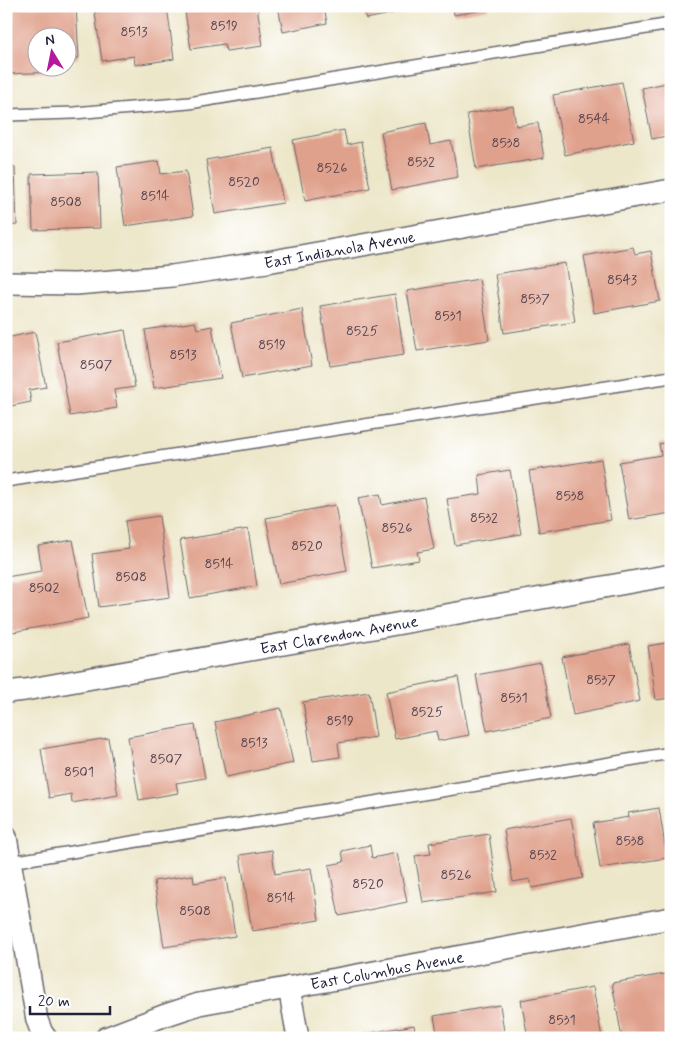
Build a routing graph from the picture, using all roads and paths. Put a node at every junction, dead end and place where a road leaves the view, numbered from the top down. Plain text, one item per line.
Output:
1 (671, 24) edge
2 (6, 115) edge
3 (671, 190) edge
4 (6, 283) edge
5 (671, 377) edge
6 (6, 481) edge
7 (671, 575) edge
8 (6, 692) edge
9 (671, 753) edge
10 (6, 837) edge
11 (11, 862) junction
12 (671, 918) edge
13 (289, 987) junction
14 (132, 1033) edge
15 (46, 1038) edge
16 (106, 1038) edge
17 (298, 1038) edge

1 - 2 lane
3 - 4 street, East Indianola Avenue
5 - 6 lane
7 - 8 street, East Clarendon Avenue
9 - 11 lane
10 - 11 street
11 - 15 street
12 - 13 street, East Columbus Avenue
13 - 14 street, East Columbus Avenue
13 - 17 street
14 - 16 street, East Columbus Avenue

